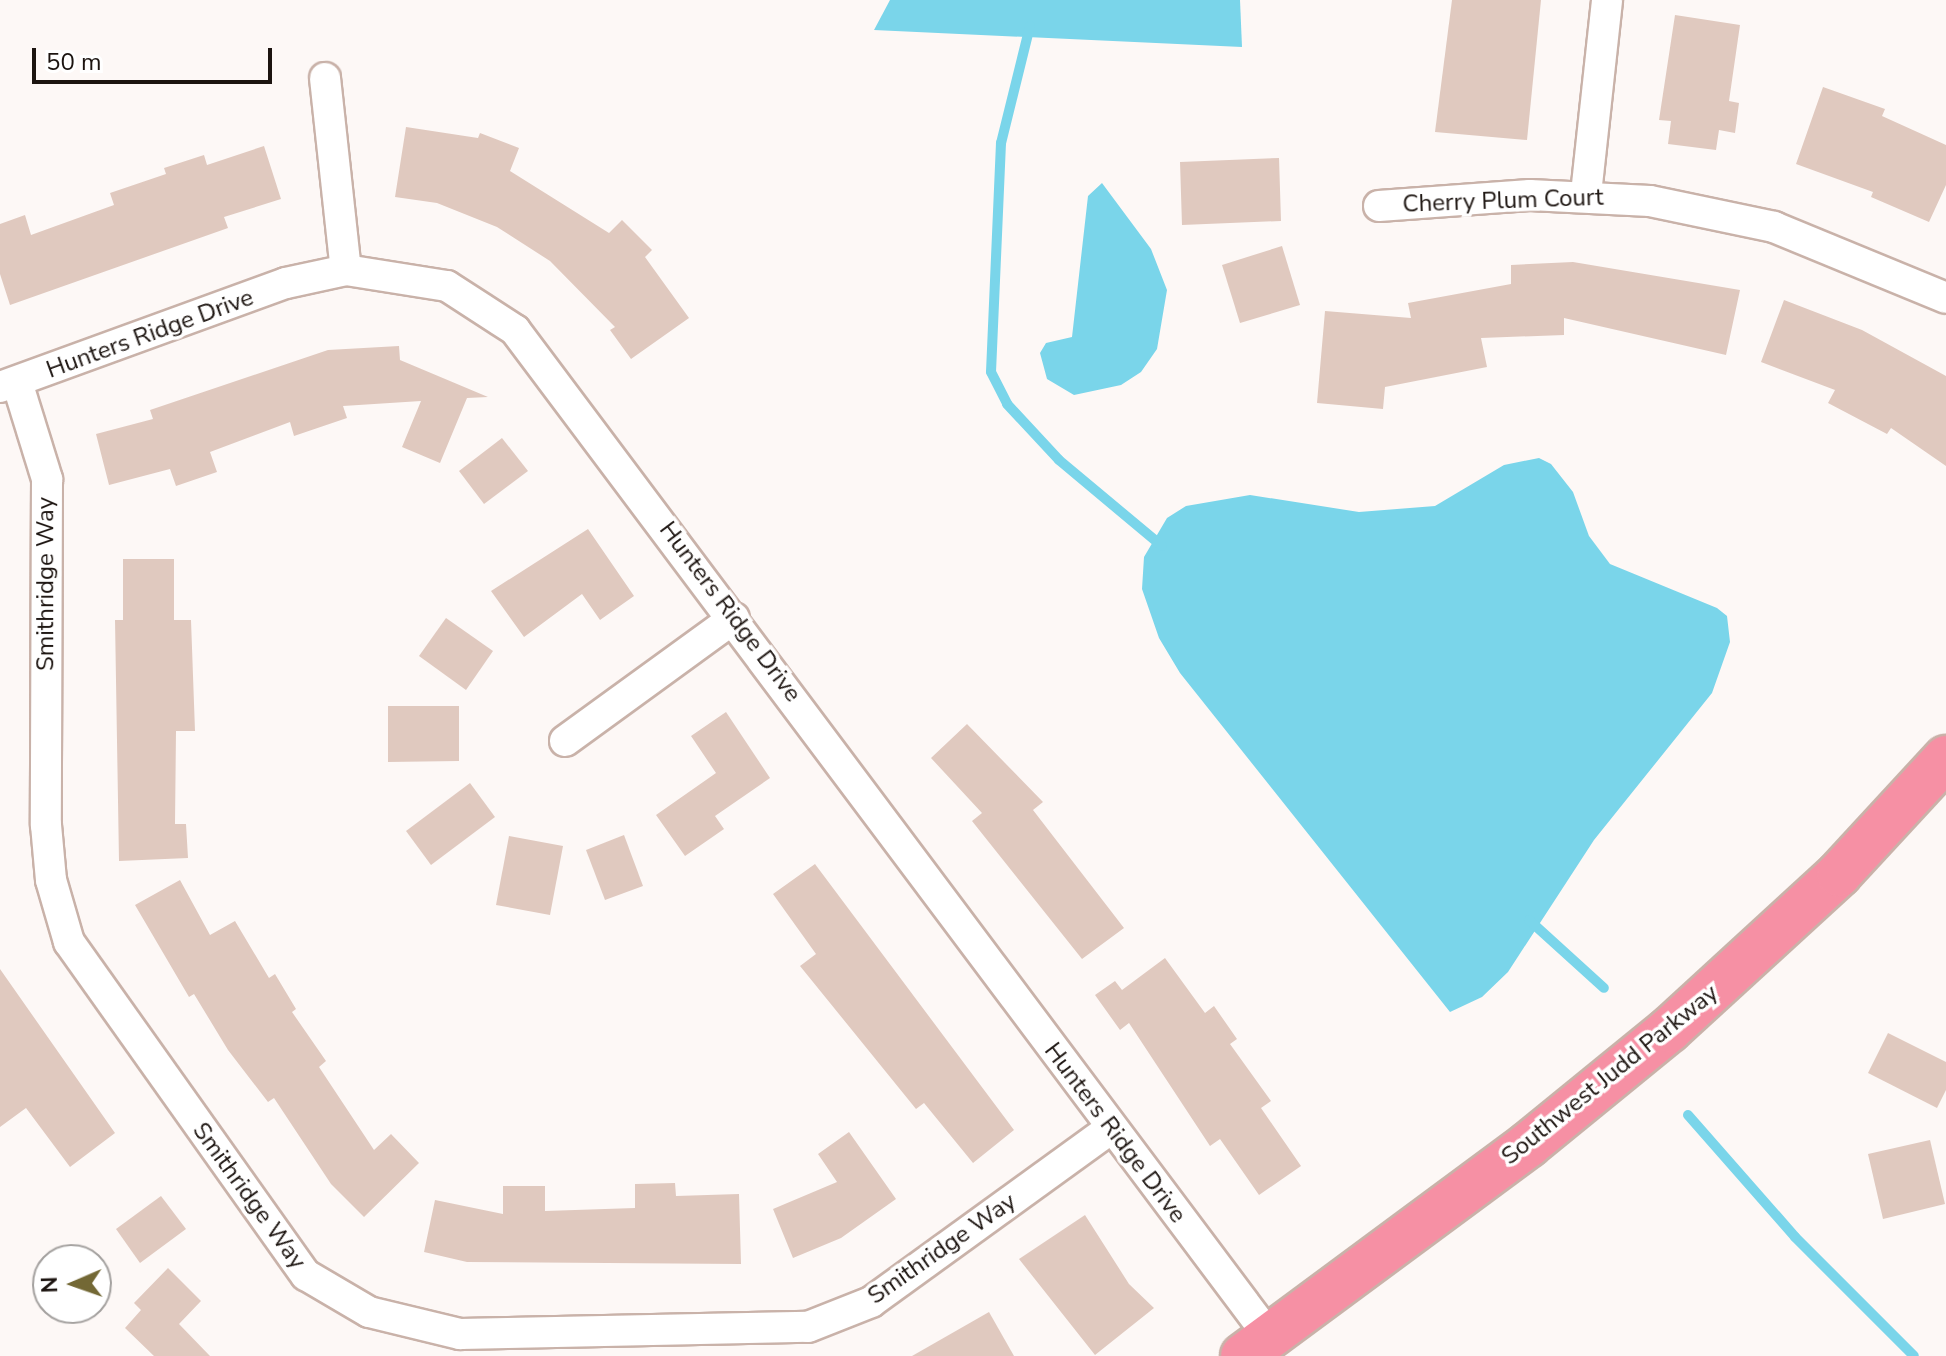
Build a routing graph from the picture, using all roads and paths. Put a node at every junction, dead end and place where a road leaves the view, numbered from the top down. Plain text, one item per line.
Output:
1 (1607, 0) edge
2 (325, 78) dead end
3 (1586, 194) junction
4 (1379, 206) dead end
5 (346, 270) junction
6 (1946, 298) edge
7 (8, 385) edge
8 (734, 618) junction
9 (565, 741) dead end
10 (1946, 758) edge
11 (1110, 1129) junction
12 (1256, 1346) edge

1 - 3 street
2 - 5 street
3 - 4 street, Cherry Plum Court
3 - 6 street, Cherry Plum Court
5 - 7 street, Hunters Ridge Drive
5 - 8 street, Hunters Ridge Drive
7 - 11 street, Smithridge Way
8 - 9 street
8 - 11 street, Hunters Ridge Drive
10 - 12 highway, Southwest Judd Parkway
11 - 12 street, Hunters Ridge Drive

